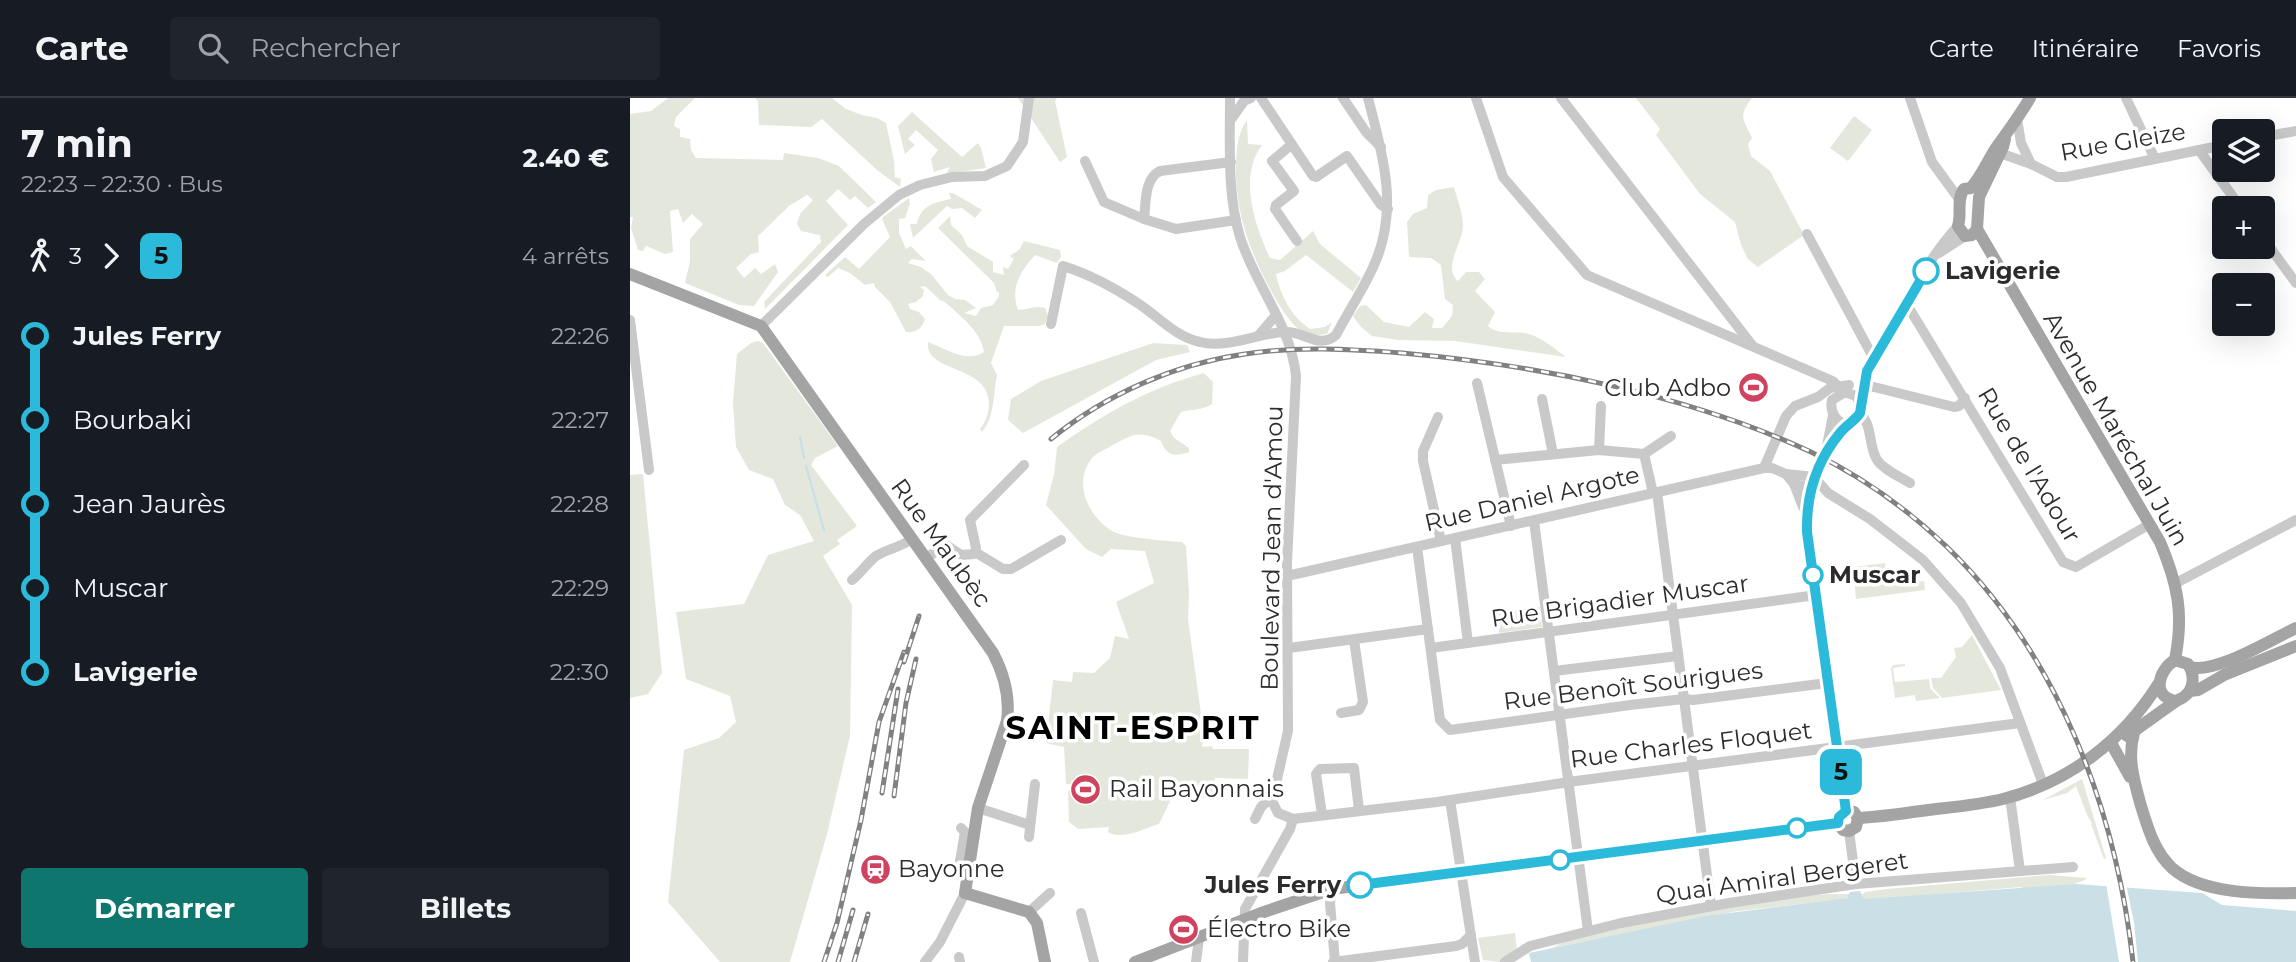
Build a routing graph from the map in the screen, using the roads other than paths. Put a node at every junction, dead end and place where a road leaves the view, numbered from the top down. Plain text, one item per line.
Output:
1 (1029, 98) edge
2 (1230, 98) edge
3 (1251, 98) edge
4 (1261, 98) edge
5 (1343, 98) edge
6 (1368, 98) edge
7 (1476, 98) edge
8 (1561, 98) edge
9 (1910, 98) edge
10 (2030, 98) edge
11 (2126, 98) edge
12 (1232, 118) junction
13 (2017, 119) junction
14 (2296, 131) edge
15 (2275, 135) edge
16 (2005, 139) junction
17 (2021, 143) junction
18 (1291, 145) junction
19 (1381, 147) junction
20 (2212, 147) edge
21 (2199, 150) junction
22 (2000, 153) junction
23 (2155, 159) junction
24 (1085, 161) dead end
25 (1231, 162) junction
26 (2031, 164) junction
27 (1969, 193) junction
28 (2232, 196) edge
29 (1388, 209) junction
30 (1144, 219) junction
31 (1236, 220) junction
32 (1967, 232) junction
33 (1807, 234) dead end
34 (1297, 241) dead end
35 (2275, 254) edge
36 (631, 276) edge
37 (2296, 283) edge
38 (1906, 303) junction
39 (1276, 315) junction
40 (1730, 316) junction
41 (630, 320) edge
42 (1051, 324) dead end
43 (1737, 326) junction
44 (761, 327) junction
45 (1719, 331) junction
46 (1285, 332) junction
47 (1259, 335) junction
48 (1730, 336) junction
49 (1753, 346) junction
50 (1874, 359) junction
51 (1867, 371) junction
52 (1821, 377) junction
53 (1477, 383) dead end
54 (1864, 387) junction
55 (1844, 389) junction
56 (1827, 390) junction
57 (1965, 398) junction
58 (1542, 399) dead end
59 (1832, 400) junction
60 (1601, 406) dead end
61 (1860, 410) junction
62 (1832, 415) junction
63 (1438, 417) dead end
64 (1848, 423) junction
65 (1671, 436) dead end
66 (1599, 450) junction
67 (1826, 450) junction
68 (1553, 454) junction
69 (1644, 454) junction
70 (1495, 460) junction
71 (1024, 464) dead end
72 (1764, 468) junction
73 (649, 470) dead end
74 (1786, 474) junction
75 (1814, 477) junction
76 (1910, 482) dead end
77 (1794, 484) junction
78 (1810, 492) junction
79 (1655, 493) junction
80 (1828, 493) junction
81 (1807, 510) junction
82 (2296, 520) edge
83 (1534, 521) junction
84 (2150, 524) junction
85 (1511, 526) junction
86 (1455, 538) junction
87 (912, 539) junction
88 (1061, 540) dead end
89 (1441, 541) junction
90 (1417, 547) junction
91 (975, 552) junction
92 (926, 558) junction
93 (1287, 576) junction
94 (852, 580) dead end
95 (2176, 583) junction
96 (1816, 595) junction
97 (1673, 615) junction
98 (1428, 629) junction
99 (2292, 630) edge
100 (1549, 632) junction
101 (1353, 640) junction
102 (1468, 643) junction
103 (2293, 647) edge
104 (1289, 648) junction
105 (1431, 648) junction
106 (1678, 656) junction
107 (2175, 660) junction
108 (2190, 667) junction
109 (1554, 670) junction
110 (1826, 683) junction
111 (2159, 683) junction
112 (2190, 691) junction
113 (1684, 699) junction
114 (2176, 701) junction
115 (1341, 713) dead end
116 (1560, 714) junction
117 (2021, 723) junction
118 (2134, 733) junction
119 (2111, 743) junction
120 (1837, 747) junction
121 (1693, 766) junction
122 (1569, 782) junction
123 (1035, 784) dead end
124 (2043, 784) junction
125 (2135, 786) junction
126 (2010, 797) junction
127 (1450, 800) junction
128 (978, 808) junction
129 (1359, 810) junction
130 (1846, 811) junction
131 (1322, 814) junction
132 (1858, 818) junction
133 (1293, 819) junction
134 (1838, 823) junction
135 (1030, 825) junction
136 (961, 828) dead end
137 (1849, 831) junction
138 (1029, 837) dead end
139 (1703, 841) junction
140 (1579, 858) junction
141 (2073, 867) dead end
142 (2020, 871) junction
143 (1461, 873) junction
144 (968, 879) junction
145 (1856, 884) junction
146 (1332, 889) junction
147 (965, 893) junction
148 (1050, 893) dead end
149 (2296, 893) edge
150 (1248, 902) junction
151 (1710, 906) junction
152 (1022, 909) junction
153 (1081, 913) dead end
154 (1261, 913) junction
155 (1243, 921) junction
156 (1588, 931) junction
157 (1471, 934) junction
158 (1199, 938) junction
159 (940, 942) junction
160 (950, 948) dead end
161 (925, 962) edge
162 (1045, 962) edge
163 (1094, 962) edge
164 (1135, 962) edge
165 (1196, 962) edge
166 (1243, 962) edge
167 (1334, 962) edge
168 (1475, 962) edge
169 (1505, 962) edge

1 - 44 street
2 - 12 street, Boulevard Jean d'Amou
3 - 12 street
4 - 18 street
5 - 19 street
6 - 19 street
7 - 45 street
8 - 40 street
9 - 27 street
10 - 13 main road
11 - 23 street
12 - 25 street, Boulevard Jean d'Amou
13 - 16 main road
13 - 17 street, Rue Gleize
14 - 15 street
16 - 17 street
16 - 22 main road
16 - 27 main road
17 - 26 street, Rue Gleize
18 - 29 street
18 - 34 street
19 - 29 street
20 - 21 street, Rue Gleize
21 - 23 street, Rue Gleize
21 - 28 street
22 - 26 street, Rue Gleize
22 - 27 main road
23 - 26 street, Rue Gleize
24 - 30 street
25 - 30 street
25 - 31 street, Boulevard Jean d'Amou
27 - 32 main road
27 - 32 main road
29 - 46 street
30 - 31 street
31 - 39 street, Boulevard Jean d'Amou
32 - 38 street
32 - 84 main road, Avenue Maréchal Juin
33 - 50 street
35 - 37 street
36 - 44 main road
38 - 50 street
38 - 57 street, Rue de l'Adour
39 - 46 street, Boulevard Jean d'Amou
39 - 47 street
40 - 43 street
40 - 45 street
41 - 73 street
42 - 47 street
43 - 48 street
43 - 49 street
44 - 87 main road, Rue Maubèc
45 - 48 street
46 - 47 street
46 - 93 street, Boulevard Jean d'Amou
48 - 49 street
49 - 52 street
50 - 51 street
51 - 54 street
51 - 55 street
52 - 55 street
52 - 56 street
53 - 70 street
54 - 57 street
54 - 61 street
55 - 56 street
55 - 59 street
55 - 61 street
56 - 59 street
56 - 72 street
57 - 84 street, Rue de l'Adour
58 - 68 street
59 - 62 street
60 - 66 street
61 - 64 street
61 - 76 street
62 - 64 street
62 - 67 street
63 - 89 street
64 - 67 street
65 - 69 street
66 - 68 street
66 - 69 street
67 - 75 street
68 - 70 street
69 - 79 street
70 - 85 street
71 - 91 street
72 - 74 street, Rue Daniel Argote
72 - 79 street, Rue Daniel Argote
74 - 75 street, Rue Daniel Argote
74 - 77 street
75 - 78 street
75 - 80 street
77 - 78 street
77 - 81 street
78 - 80 street
78 - 81 street
79 - 83 street, Rue Daniel Argote
79 - 97 street
80 - 117 street
81 - 96 street
82 - 95 street
83 - 85 street, Rue Daniel Argote
83 - 100 street
84 - 95 main road, Avenue Maréchal Juin
85 - 86 street, Rue Daniel Argote
86 - 89 street, Rue Daniel Argote
86 - 102 street
87 - 92 main road, Rue Maubèc
87 - 94 street
88 - 91 street
89 - 90 street, Rue Daniel Argote
90 - 93 street, Rue Daniel Argote
90 - 98 street
91 - 92 street
92 - 128 main road, Rue Maubèc
93 - 104 street, Boulevard Jean d'Amou
95 - 107 main road, Avenue Maréchal Juin
96 - 97 street, Rue Brigadier Muscar
96 - 110 street
97 - 100 street, Rue Brigadier Muscar
97 - 106 street
98 - 101 street
98 - 105 street
99 - 103 main road
99 - 108 main road
100 - 102 street, Rue Brigadier Muscar
100 - 109 street
101 - 104 street
101 - 115 street
102 - 105 street, Rue Brigadier Muscar
103 - 112 main road
104 - 133 street, Boulevard Jean d'Amou
105 - 116 street, Rue Benoît Sourigues
106 - 109 street
106 - 113 street
107 - 108 main road
107 - 111 main road
108 - 112 main road
109 - 116 street
110 - 113 street, Rue Benoît Sourigues
110 - 120 street
111 - 114 main road
111 - 119 main road
112 - 114 main road
113 - 116 street, Rue Benoît Sourigues
113 - 121 street
114 - 118 main road
116 - 122 street
117 - 120 street, Rue Charles Floquet
117 - 124 street
118 - 119 main road
118 - 125 main road
119 - 124 main road
119 - 125 main road
120 - 121 street, Rue Charles Floquet
120 - 130 street
121 - 122 street, Rue Charles Floquet
121 - 139 street
122 - 127 street, Rue Charles Floquet
122 - 140 street
123 - 135 street
124 - 126 main road
125 - 149 main road
126 - 132 main road
126 - 142 street
127 - 129 street, Rue Charles Floquet
127 - 143 street
128 - 135 street
128 - 144 main road, Rue Maubèc
129 - 131 street, Rue Charles Floquet
129 - 131 street
130 - 132 main road
130 - 134 main road
131 - 133 street, Rue Charles Floquet
132 - 137 main road
133 - 150 street
134 - 137 main road
134 - 139 main road
135 - 138 street
136 - 144 street
137 - 145 street
139 - 140 main road
139 - 151 street
140 - 143 main road
140 - 156 street
141 - 142 street, Quai Amiral Bergeret
142 - 145 street, Quai Amiral Bergeret
143 - 146 main road
143 - 157 street
144 - 147 main road, Rue Maubèc
145 - 151 street, Quai Amiral Bergeret
146 - 154 main road
146 - 167 street
147 - 152 main road
147 - 159 street
148 - 152 street
150 - 154 street
150 - 155 street
151 - 156 street, Quai Amiral Bergeret
152 - 162 main road
153 - 163 street
154 - 155 main road
155 - 158 main road
155 - 166 street
156 - 169 street, Quai Amiral Bergeret
157 - 167 street
157 - 168 street
158 - 164 main road
158 - 165 street
159 - 160 street
159 - 161 street

